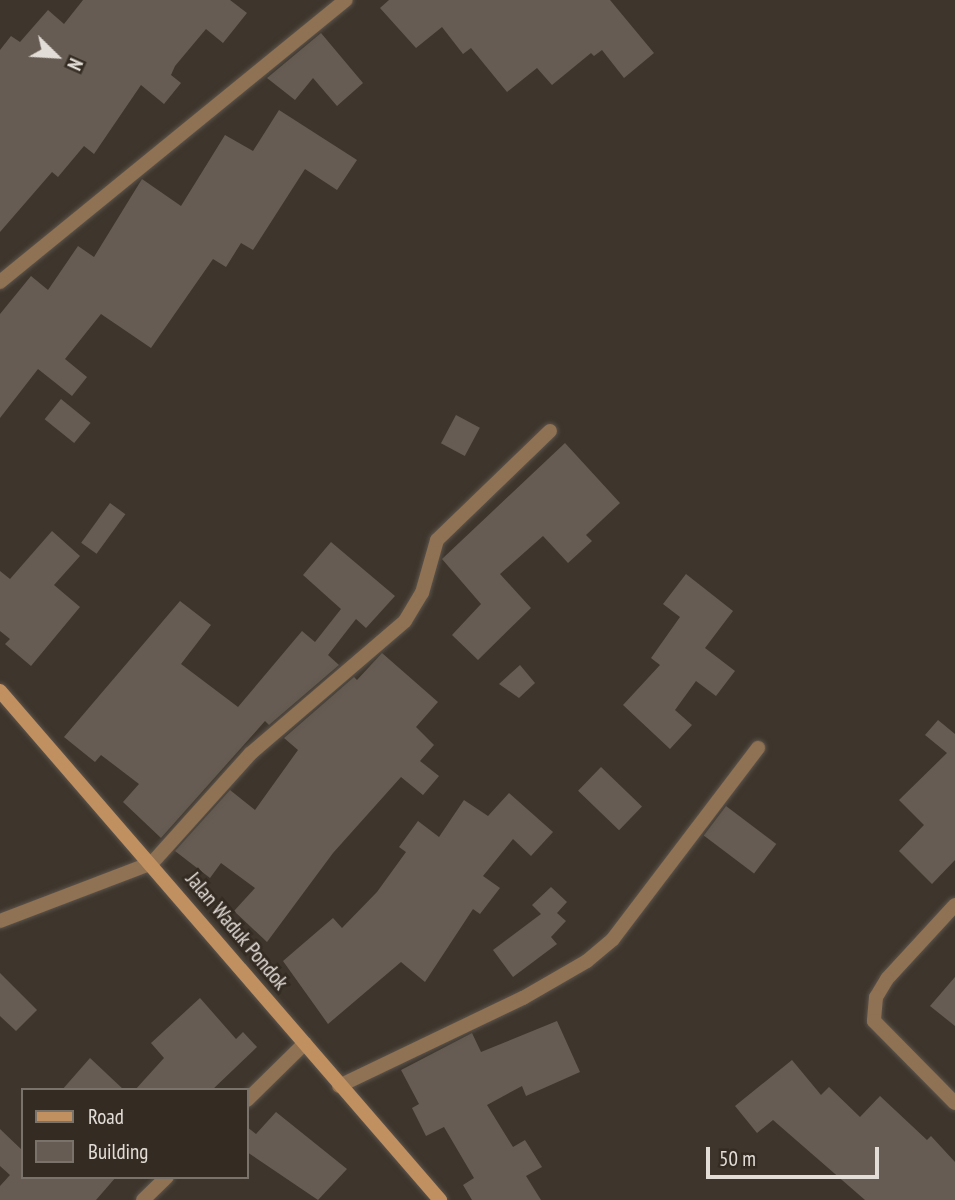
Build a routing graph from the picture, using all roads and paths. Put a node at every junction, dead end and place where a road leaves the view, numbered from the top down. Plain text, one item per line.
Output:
1 (346, 0) edge
2 (0, 282) edge
3 (551, 431) dead end
4 (0, 691) edge
5 (758, 748) dead end
6 (152, 863) junction
7 (955, 905) edge
8 (0, 921) edge
9 (305, 1043) junction
10 (338, 1086) junction
11 (248, 1099) edge
12 (955, 1103) edge
13 (165, 1179) edge
14 (143, 1200) edge
15 (440, 1200) edge

1 - 2 street
3 - 6 street
4 - 6 street, Jalan Waduk Pondok
5 - 10 street
6 - 8 street
6 - 9 street, Jalan Waduk Pondok
7 - 12 street
9 - 10 street, Jalan Waduk Pondok
9 - 11 street
10 - 15 street, Jalan Waduk Pondok
13 - 14 street

